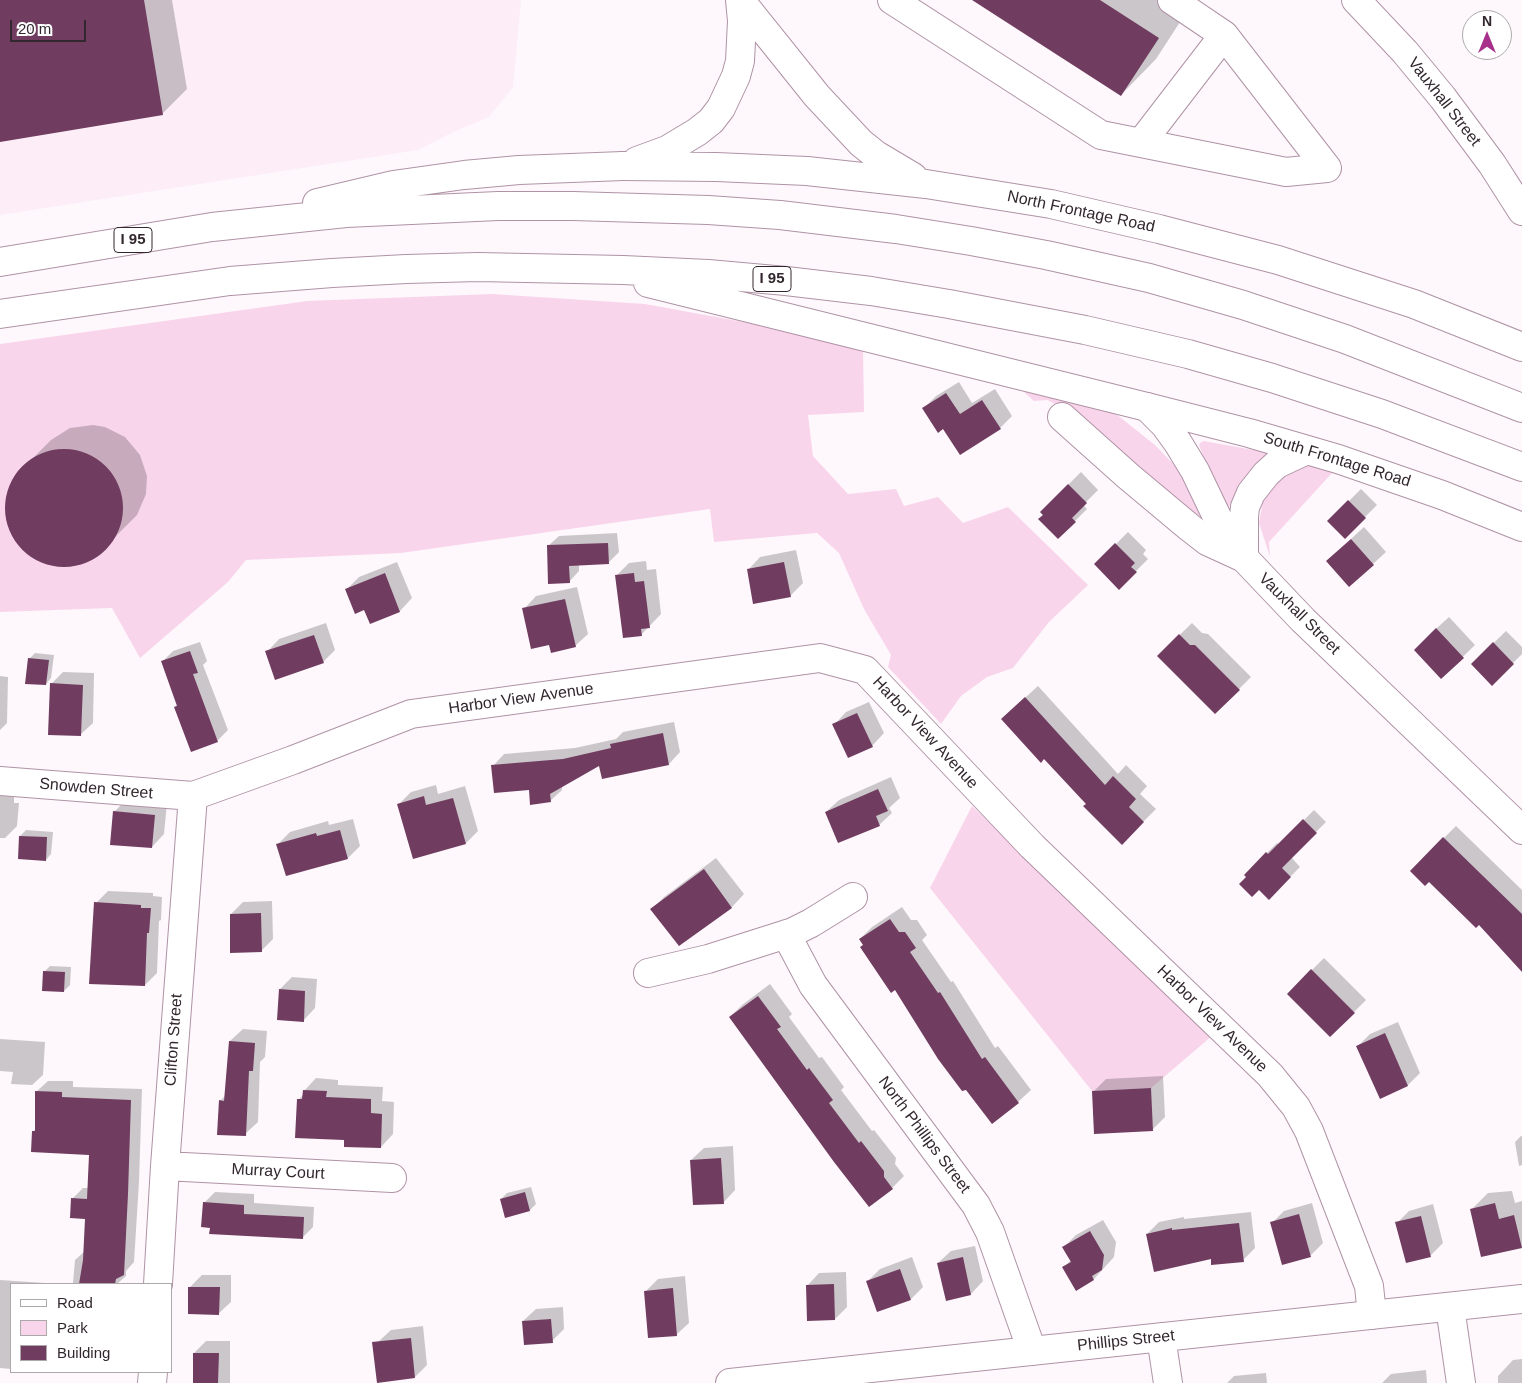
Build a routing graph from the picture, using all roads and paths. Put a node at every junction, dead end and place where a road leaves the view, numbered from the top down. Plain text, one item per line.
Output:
1 (740, 0) edge
2 (892, 0) edge
3 (1172, 0) edge
4 (1356, 0) edge
5 (1224, 35) junction
6 (1141, 143) junction
7 (624, 166) junction
8 (926, 184) junction
9 (1522, 211) edge
10 (266, 221) junction
11 (0, 262) edge
12 (590, 269) junction
13 (0, 314) edge
14 (1522, 347) edge
15 (1147, 407) junction
16 (1522, 408) edge
17 (1062, 417) dead end
18 (1307, 450) junction
19 (1522, 467) edge
20 (1522, 528) edge
21 (1244, 558) junction
22 (0, 781) edge
23 (193, 796) junction
24 (1522, 830) edge
25 (853, 897) dead end
26 (786, 934) junction
27 (648, 973) dead end
28 (165, 1166) junction
29 (392, 1178) dead end
30 (158, 1283) edge
31 (1522, 1299) edge
32 (1450, 1307) junction
33 (1372, 1315) junction
34 (1162, 1337) junction
35 (1032, 1351) junction
36 (785, 1380) edge
37 (730, 1383) edge
38 (1168, 1383) edge
39 (1461, 1383) edge

1 - 7 main road
1 - 8 main road
2 - 6 main road
3 - 5 main road
4 - 9 main road, Vauxhall Street
5 - 6 main road
5 - 6 main road
7 - 8 main road, North Frontage Road
7 - 10 main road
8 - 14 main road, North Frontage Road
10 - 11 main road, I 95
10 - 16 main road, I 95
12 - 13 main road, I 95
12 - 15 main road, South Frontage Road
12 - 19 main road, I 95
15 - 18 main road, South Frontage Road
15 - 21 main road
17 - 21 main road, Vauxhall Street
18 - 20 main road, South Frontage Road
18 - 21 main road
21 - 24 main road, Vauxhall Street
22 - 23 main road, Snowden Street
23 - 28 main road, Clifton Street
23 - 33 main road, Harbor View Avenue
25 - 26 main road
26 - 27 main road
26 - 35 main road, North Phillips Street
28 - 29 main road, Murray Court
28 - 30 main road, Clifton Street
31 - 32 main road, Phillips Street
32 - 33 main road, Phillips Street
32 - 39 main road
33 - 34 main road, Phillips Street
34 - 35 main road, Phillips Street
34 - 38 main road
35 - 36 main road, Phillips Street
36 - 37 main road, Phillips Street

